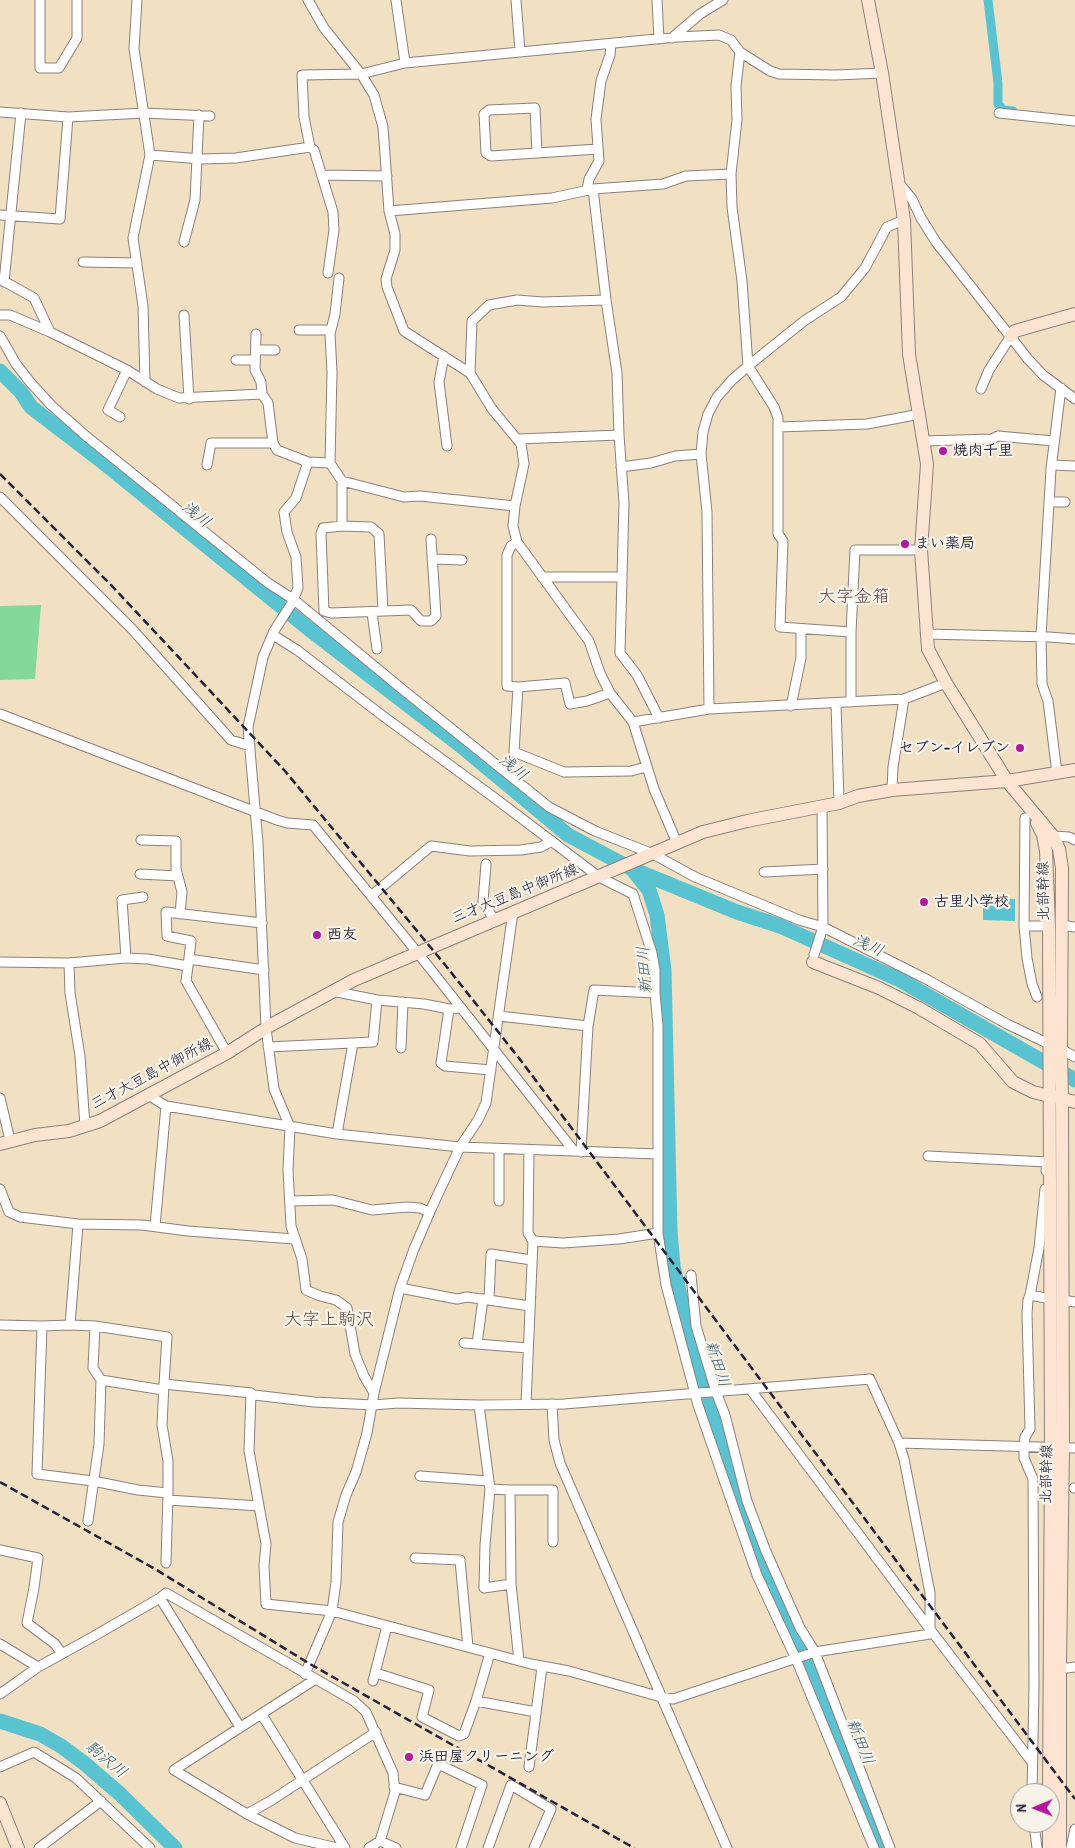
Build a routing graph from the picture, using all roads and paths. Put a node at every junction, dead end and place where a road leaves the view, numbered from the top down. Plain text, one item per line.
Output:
1 (40, 0) edge
2 (77, 0) edge
3 (137, 0) edge
4 (308, 0) edge
5 (396, 0) edge
6 (516, 0) edge
7 (657, 0) edge
8 (723, 0) edge
9 (868, 0) edge
10 (672, 38) junction
11 (660, 39) junction
12 (611, 44) junction
13 (520, 51) junction
14 (740, 52) junction
15 (405, 63) junction
16 (882, 73) junction
17 (361, 74) junction
18 (0, 112) edge
19 (144, 113) junction
20 (999, 113) dead end
21 (21, 114) junction
22 (200, 115) junction
23 (210, 116) dead end
24 (68, 117) junction
25 (1075, 121) edge
26 (310, 147) junction
27 (598, 149) junction
28 (537, 153) junction
29 (150, 155) junction
30 (198, 158) junction
31 (731, 174) junction
32 (323, 175) junction
33 (387, 176) junction
34 (897, 181) junction
35 (590, 189) junction
36 (389, 211) junction
37 (0, 215) edge
38 (11, 216) junction
39 (904, 220) junction
40 (184, 242) dead end
41 (83, 262) dead end
42 (137, 263) junction
43 (328, 273) dead end
44 (339, 278) dead end
45 (2, 281) edge
46 (606, 300) junction
47 (1075, 314) edge
48 (0, 315) edge
49 (184, 316) dead end
50 (299, 330) dead end
51 (331, 330) junction
52 (50, 332) junction
53 (256, 334) dead end
54 (0, 336) edge
55 (1011, 336) junction
56 (256, 350) junction
57 (275, 350) dead end
58 (444, 356) junction
59 (236, 360) dead end
60 (255, 360) junction
61 (748, 366) junction
62 (127, 370) junction
63 (470, 373) junction
64 (145, 382) junction
65 (1061, 388) junction
66 (981, 389) dead end
67 (262, 394) junction
68 (189, 399) junction
69 (1075, 399) edge
70 (920, 414) junction
71 (120, 417) dead end
72 (778, 427) junction
73 (619, 435) junction
74 (518, 439) junction
75 (924, 441) junction
76 (1054, 441) junction
77 (273, 443) junction
78 (447, 446) dead end
79 (701, 454) junction
80 (308, 462) junction
81 (330, 463) junction
82 (1052, 464) junction
83 (207, 465) dead end
84 (1075, 466) edge
85 (621, 467) junction
86 (342, 481) junction
87 (0, 497) edge
88 (1049, 502) junction
89 (1065, 502) dead end
90 (515, 506) junction
91 (342, 526) junction
92 (431, 539) dead end
93 (517, 542) junction
94 (921, 550) junction
95 (432, 560) junction
96 (462, 560) dead end
97 (542, 577) junction
98 (622, 577) junction
99 (293, 601) junction
100 (383, 611) junction
101 (372, 613) junction
102 (801, 629) junction
103 (851, 632) junction
104 (274, 633) junction
105 (926, 634) junction
106 (1041, 636) junction
107 (1075, 639) edge
108 (377, 649) dead end
109 (946, 683) junction
110 (518, 687) junction
111 (610, 693) junction
112 (904, 699) junction
113 (851, 702) junction
114 (836, 704) junction
115 (791, 706) junction
116 (709, 709) junction
117 (0, 714) edge
118 (659, 718) junction
119 (633, 722) junction
120 (250, 746) junction
121 (646, 768) junction
122 (1075, 770) edge
123 (1056, 773) junction
124 (1007, 781) junction
125 (892, 790) junction
126 (839, 803) junction
127 (1026, 804) junction
128 (822, 806) junction
129 (255, 812) junction
130 (1025, 818) dead end
131 (1053, 836) junction
132 (141, 840) dead end
133 (1075, 840) edge
134 (552, 841) junction
135 (677, 843) junction
136 (649, 856) junction
137 (486, 864) dead end
138 (823, 869) junction
139 (764, 872) dead end
140 (140, 874) dead end
141 (605, 875) junction
142 (178, 876) junction
143 (371, 896) junction
144 (143, 897) dead end
145 (513, 912) junction
146 (180, 914) junction
147 (494, 920) junction
148 (262, 923) junction
149 (1024, 926) junction
150 (1055, 926) junction
151 (1075, 927) edge
152 (822, 930) junction
153 (417, 952) junction
154 (126, 958) junction
155 (814, 959) joint
156 (0, 962) edge
157 (188, 962) junction
158 (68, 963) junction
159 (264, 970) junction
160 (331, 991) junction
161 (655, 993) junction
162 (1038, 997) dead end
163 (377, 1000) junction
164 (404, 1002) junction
165 (461, 1008) junction
166 (449, 1009) junction
167 (499, 1016) junction
168 (588, 1026) junction
169 (266, 1028) junction
170 (354, 1043) junction
171 (268, 1046) junction
172 (401, 1048) dead end
173 (493, 1049) junction
174 (1055, 1050) junction
175 (227, 1053) junction
176 (1075, 1057) edge
177 (491, 1070) junction
178 (1060, 1094) edge
179 (150, 1096) junction
180 (0, 1098) edge
181 (166, 1106) junction
182 (85, 1126) junction
183 (290, 1128) junction
184 (337, 1134) junction
185 (5, 1142) edge
186 (460, 1147) junction
187 (499, 1149) junction
188 (529, 1150) junction
189 (578, 1152) junction
190 (658, 1154) junction
191 (928, 1156) dead end
192 (0, 1189) edge
193 (290, 1200) junction
194 (499, 1201) dead end
195 (430, 1212) junction
196 (78, 1224) junction
197 (156, 1226) junction
198 (658, 1232) junction
199 (294, 1239) junction
200 (534, 1241) junction
201 (532, 1260) junction
202 (692, 1275) dead end
203 (400, 1288) junction
204 (1030, 1295) junction
205 (486, 1300) junction
206 (1063, 1300) edge
207 (530, 1306) junction
208 (0, 1325) edge
209 (70, 1325) junction
210 (42, 1326) junction
211 (95, 1326) junction
212 (464, 1343) dead end
213 (477, 1344) junction
214 (528, 1348) junction
215 (101, 1380) junction
216 (163, 1387) junction
217 (750, 1389) junction
218 (714, 1392) junction
219 (251, 1393) junction
220 (374, 1393) junction
221 (698, 1393) junction
222 (526, 1404) junction
223 (552, 1404) junction
224 (373, 1405) junction
225 (479, 1405) junction
226 (899, 1443) junction
227 (1024, 1447) junction
228 (1063, 1447) edge
229 (420, 1476) dead end
230 (93, 1482) junction
231 (490, 1485) junction
232 (510, 1490) junction
233 (168, 1497) junction
234 (259, 1506) junction
235 (88, 1521) dead end
236 (553, 1542) dead end
237 (0, 1550) edge
238 (415, 1558) dead end
239 (166, 1563) dead end
240 (511, 1584) junction
241 (160, 1598) junction
242 (332, 1611) junction
243 (387, 1626) junction
244 (929, 1628) junction
245 (0, 1644) edge
246 (468, 1647) junction
247 (490, 1653) junction
248 (812, 1653) junction
249 (62, 1654) junction
250 (799, 1658) junction
251 (519, 1661) junction
252 (38, 1667) junction
253 (542, 1667) junction
254 (1075, 1667) edge
255 (1034, 1668) junction
256 (1055, 1668) junction
257 (305, 1674) junction
258 (314, 1680) junction
259 (0, 1694) edge
260 (661, 1697) junction
261 (476, 1701) junction
262 (536, 1712) junction
263 (262, 1715) junction
264 (240, 1728) junction
265 (376, 1732) junction
266 (1032, 1762) junction
267 (0, 1766) edge
268 (529, 1767) dead end
269 (303, 1780) junction
270 (1032, 1783) edge
271 (1049, 1783) edge
272 (394, 1787) junction
273 (101, 1801) junction
274 (0, 1803) edge
275 (247, 1814) junction
276 (1075, 1829) edge
277 (1035, 1833) edge
278 (1049, 1833) edge
279 (380, 1841) junction
280 (18, 1848) edge
281 (39, 1848) edge
282 (150, 1848) edge
283 (337, 1848) edge
284 (345, 1848) edge
285 (369, 1848) edge
286 (396, 1848) edge
287 (461, 1848) edge
288 (488, 1848) edge
289 (534, 1848) edge
290 (728, 1848) edge
291 (874, 1848) edge
292 (890, 1848) edge
293 (1037, 1848) edge
294 (1049, 1848) edge
295 (1060, 1848) edge
296 (1071, 1848) edge

1 - 2 street
3 - 19 street
4 - 17 street
5 - 15 street
6 - 13 street
7 - 11 street
8 - 10 street
9 - 16 street
10 - 11 street
10 - 14 street
11 - 12 street
12 - 13 street
12 - 27 street
13 - 15 street
14 - 16 street
14 - 31 street
15 - 17 street
16 - 34 street
17 - 26 street
17 - 33 street
18 - 21 street
19 - 22 street
19 - 24 street
19 - 29 street
20 - 25 street
21 - 24 street
21 - 38 street
22 - 23 street
22 - 30 street
24 - 38 street
26 - 30 street
26 - 32 street
27 - 28 street
27 - 35 street
28 - 28 street
29 - 30 street
29 - 42 street
30 - 40 street
31 - 35 street
31 - 61 street
32 - 33 street
32 - 43 street
33 - 36 street
34 - 39 street
34 - 55 street
35 - 36 street
35 - 46 street
36 - 58 street
37 - 38 street
38 - 45 street
39 - 61 street
39 - 70 street
41 - 42 street
42 - 64 street
44 - 51 street
45 - 52 street
46 - 63 street
46 - 73 street
47 - 55 street
48 - 52 street
49 - 68 street
50 - 51 street
51 - 81 street
52 - 62 street
53 - 56 street
54 - 99 street
55 - 65 street
55 - 66 street
56 - 57 street
56 - 60 street
58 - 63 street
58 - 78 street
59 - 60 street
60 - 67 street
61 - 72 street
61 - 79 street
62 - 64 street
62 - 71 street
63 - 74 street
64 - 68 street
65 - 69 street
65 - 76 street
67 - 68 street
67 - 77 street
70 - 72 street
70 - 75 street
72 - 102 street
73 - 74 street
73 - 85 street
74 - 90 street
75 - 76 street
75 - 94 street
76 - 82 street
77 - 80 street
77 - 83 street
79 - 85 street
79 - 116 street
80 - 81 street
80 - 99 street
81 - 86 street
82 - 84 street
82 - 88 street
85 - 98 street
86 - 90 street
86 - 91 street
87 - 120 street
88 - 89 street
88 - 106 street
90 - 93 street
91 - 100 street
91 - 101 street
92 - 95 street
93 - 97 street
93 - 110 street
94 - 103 street
94 - 105 street
95 - 96 street
95 - 100 street
97 - 98 street
97 - 111 street
98 - 118 street
99 - 104 street
99 - 136 street
100 - 101 street
101 - 108 street
102 - 103 street
102 - 115 street
103 - 113 street
104 - 120 street
104 - 134 street
105 - 106 street
105 - 109 street
106 - 107 street
106 - 123 street
109 - 112 street
109 - 124 street
110 - 111 street
110 - 121 street
111 - 119 street
112 - 113 street
112 - 125 street
113 - 114 street
114 - 115 street
114 - 126 street
115 - 116 street
116 - 118 street
117 - 129 street
118 - 119 street
119 - 121 street
120 - 129 street
121 - 135 street
122 - 123 street, 三才大豆島中御所線
123 - 124 street, 三才大豆島中御所線
124 - 125 street, 三才大豆島中御所線
124 - 127 street
125 - 126 street, 三才大豆島中御所線
126 - 128 street, 三才大豆島中御所線
127 - 131 street, 北部幹線
127 - 150 street, 北部幹線
128 - 135 street, 三才大豆島中御所線
128 - 138 street
129 - 143 street
129 - 148 street
130 - 149 street
131 - 133 street
131 - 150 street, 北部幹線
132 - 142 street
134 - 141 street
134 - 143 street
135 - 136 street, 三才大豆島中御所線
136 - 141 street, 三才大豆島中御所線
136 - 152 street
137 - 147 street
138 - 139 street
138 - 152 street
140 - 142 street
141 - 145 street, 三才大豆島中御所線
141 - 161 street
142 - 146 street
143 - 153 street
144 - 154 street
145 - 147 street, 三才大豆島中御所線
145 - 167 street
146 - 148 street
146 - 157 street
147 - 153 street, 三才大豆島中御所線
148 - 159 street
149 - 150 street
149 - 162 street
150 - 151 street
150 - 174 street, 北部幹線
152 - 155 street
152 - 174 street
153 - 160 street, 三才大豆島中御所線
153 - 165 street
154 - 157 street
154 - 158 street
155 - 178 street
156 - 158 street
157 - 159 street
157 - 175 street
158 - 182 street
159 - 169 street
160 - 163 street
160 - 169 street, 三才大豆島中御所線
161 - 168 street
161 - 190 street
163 - 164 street
163 - 170 street
164 - 166 street
164 - 172 street
165 - 166 street
165 - 173 street
166 - 177 street
167 - 168 street
167 - 173 street
168 - 189 street
169 - 171 street
169 - 175 street, 三才大豆島中御所線
170 - 171 street
170 - 184 street
171 - 183 street
173 - 177 street
173 - 189 street
174 - 176 street
174 - 178 street, 北部幹線
175 - 179 street, 三才大豆島中御所線
177 - 186 street
178 - 206 street, 北部幹線
179 - 181 street
179 - 182 street, 三才大豆島中御所線
180 - 185 street
181 - 183 street
181 - 197 street
182 - 185 street, 三才大豆島中御所線
183 - 184 street
183 - 193 street
184 - 186 street
186 - 187 street
186 - 195 street
187 - 188 street
187 - 194 street
188 - 189 street
188 - 200 street
189 - 190 street
190 - 198 street
191 - 204 street
192 - 196 street
193 - 195 street
193 - 199 street
195 - 203 street
196 - 197 street
196 - 209 street
197 - 199 street
198 - 200 street
198 - 221 street
199 - 220 street
200 - 201 street
201 - 205 street
201 - 207 street
202 - 218 street
203 - 205 street
203 - 220 street
204 - 206 street
204 - 227 street
205 - 207 street
205 - 213 street
206 - 228 street, 北部幹線
207 - 214 street
208 - 210 street
209 - 210 street
209 - 211 street
210 - 230 street
211 - 215 street
211 - 216 street
212 - 213 street
213 - 214 street
214 - 222 street
215 - 216 street
215 - 230 street
216 - 219 street
216 - 233 street
217 - 218 street
217 - 226 street
217 - 244 street
218 - 221 street
218 - 248 street
219 - 224 street
219 - 234 street
220 - 224 street
221 - 223 street
221 - 250 street
222 - 223 street
222 - 225 street
223 - 260 street
224 - 225 street
224 - 242 street
225 - 231 street
226 - 227 street
226 - 244 street
227 - 228 street
227 - 255 street
228 - 256 street, 北部幹線
229 - 231 street
230 - 233 street
230 - 235 street
231 - 232 street
231 - 240 street
232 - 236 street
232 - 240 street
233 - 234 street
233 - 239 street
234 - 242 street
237 - 249 street
238 - 246 street
240 - 251 street
241 - 249 street
241 - 257 street
241 - 264 street
242 - 243 street
242 - 257 street
243 - 246 street
243 - 261 street
244 - 248 street
244 - 266 street
245 - 252 street
246 - 247 street
247 - 251 street
247 - 261 street
248 - 250 street
248 - 292 street
249 - 252 street
250 - 260 street
250 - 291 street
251 - 253 street
252 - 259 street
253 - 260 street
253 - 262 street
254 - 256 street
255 - 256 street
255 - 266 street
256 - 271 street, 北部幹線
256 - 295 street, 北部幹線
257 - 258 street
258 - 263 street
258 - 265 street
260 - 290 street
261 - 262 street
262 - 268 street
263 - 264 street
263 - 269 street
264 - 275 street
265 - 269 street
265 - 272 street
266 - 270 street
267 - 273 street
269 - 275 street
269 - 284 street
272 - 279 street
272 - 287 street
273 - 281 street
273 - 282 street
274 - 280 street
275 - 283 street
276 - 296 street
277 - 293 street
278 - 294 street
279 - 285 street
279 - 286 street
288 - 289 street

